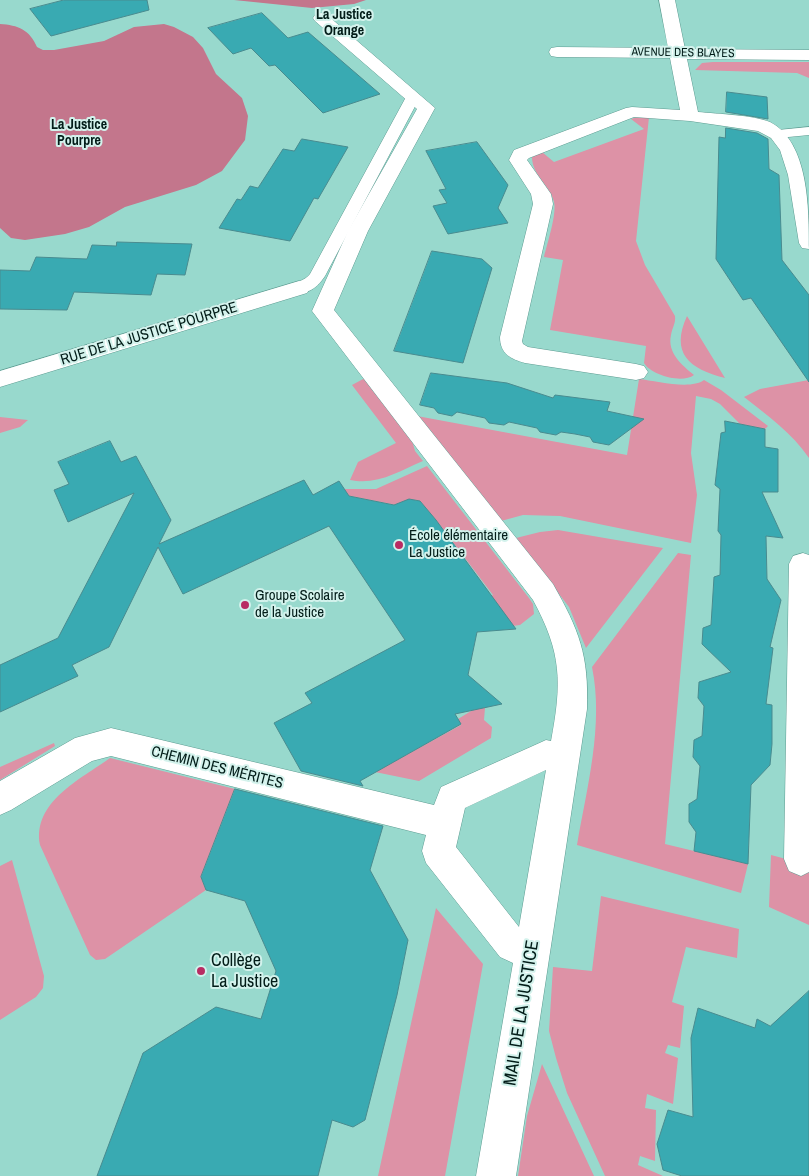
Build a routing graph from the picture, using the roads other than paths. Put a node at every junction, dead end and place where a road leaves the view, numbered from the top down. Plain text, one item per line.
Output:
1 (667, 0) edge
2 (321, 18) dead end
3 (557, 52) dead end
4 (677, 53) junction
5 (809, 55) edge
6 (414, 97) junction
7 (690, 116) junction
8 (809, 131) edge
9 (778, 134) junction
10 (809, 243) edge
11 (298, 288) joint
12 (636, 372) dead end
13 (0, 379) edge
14 (803, 564) dead end
15 (805, 727) edge
16 (564, 758) junction
17 (0, 799) edge
18 (445, 824) junction
19 (801, 859) dead end
20 (532, 950) junction
21 (496, 1176) edge

1 - 4 street
2 - 6 street
3 - 4 street, AVENUE DES BLAYES
4 - 5 street, AVENUE DES BLAYES
4 - 7 street
6 - 11 lane
6 - 16 street, MAIL DE LA JUSTICE
7 - 9 street
7 - 12 street
8 - 9 lane
9 - 10 street
11 - 13 street, RUE DE LA JUSTICE POURPRE
14 - 15 street
15 - 19 street
16 - 18 street
16 - 20 street, MAIL DE LA JUSTICE
17 - 18 street, CHEMIN DES MÉRITES
18 - 20 street
20 - 21 street, MAIL DE LA JUSTICE

